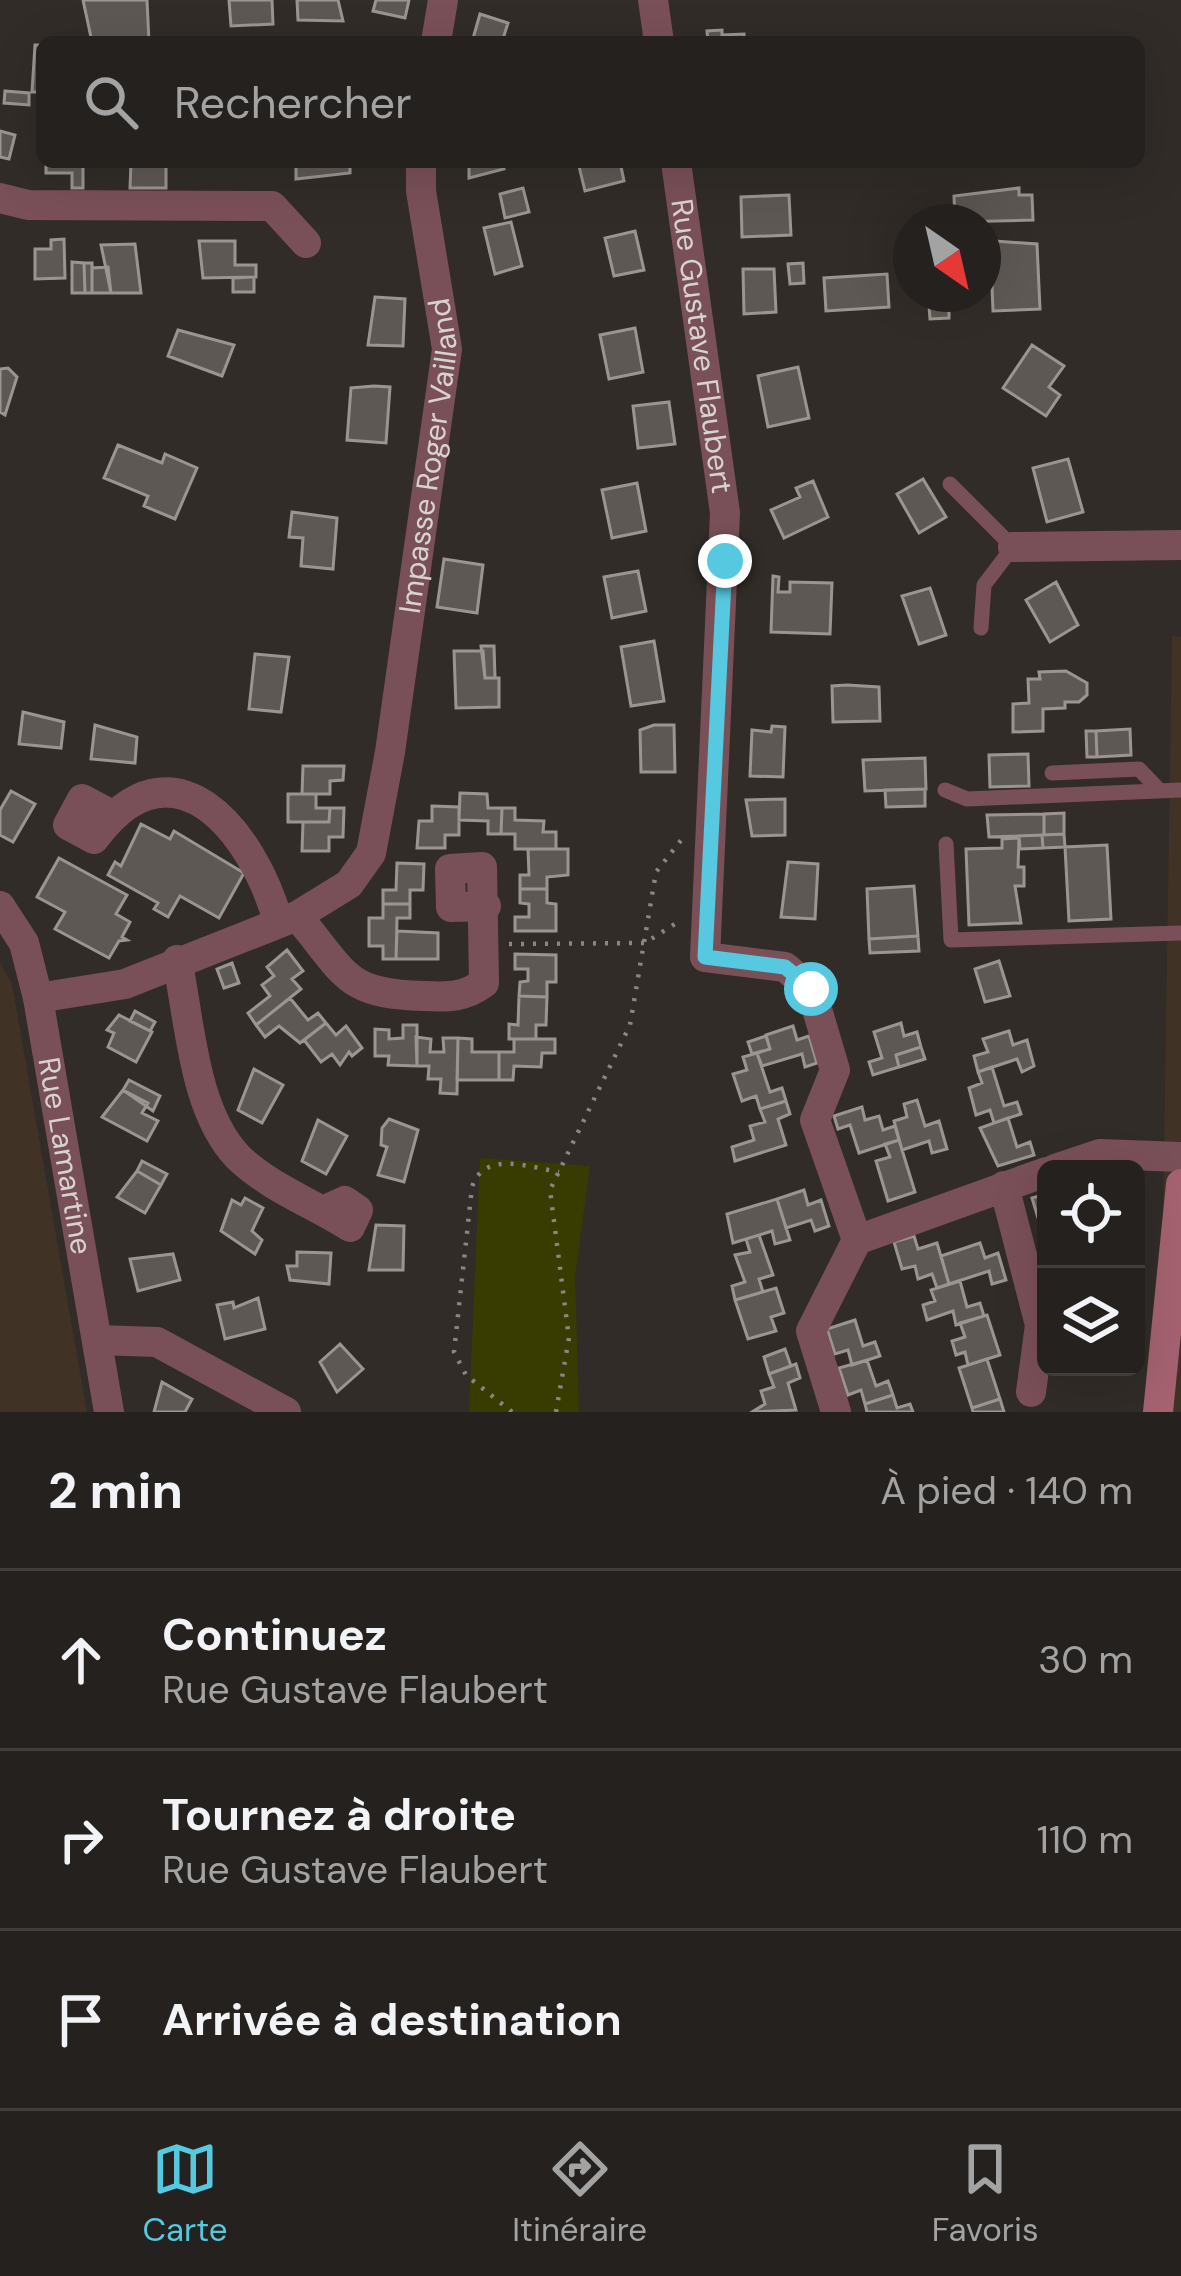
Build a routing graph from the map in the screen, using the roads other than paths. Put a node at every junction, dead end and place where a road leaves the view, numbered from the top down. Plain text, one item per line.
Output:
1 (443, 0) edge
2 (653, 0) edge
3 (437, 36) edge
4 (657, 36) edge
5 (421, 168) edge
6 (677, 168) edge
7 (0, 198) edge
8 (306, 243) dead end
9 (950, 484) dead end
10 (1181, 544) edge
11 (1013, 547) junction
12 (981, 628) dead end
13 (1052, 773) dead end
14 (945, 790) dead end
15 (1181, 790) edge
16 (1160, 791) junction
17 (112, 815) dead end
18 (946, 844) dead end
19 (0, 906) edge
20 (486, 906) dead end
21 (287, 919) junction
22 (1181, 933) edge
23 (178, 960) junction
24 (38, 998) junction
25 (1181, 1157) edge
26 (1082, 1160) edge
27 (1037, 1175) edge
28 (1181, 1184) edge
29 (1004, 1186) junction
30 (325, 1210) dead end
31 (857, 1240) junction
32 (97, 1340) junction
33 (1031, 1392) dead end
34 (109, 1412) edge
35 (286, 1412) edge
36 (836, 1412) edge
37 (1158, 1412) edge

1 - 3 street
2 - 4 street
5 - 21 street, Impasse Roger Vailland
6 - 31 street, Rue Gustave Flaubert
7 - 8 street
9 - 11 lane
10 - 11 street
11 - 12 lane
13 - 16 lane
14 - 16 lane
15 - 16 lane
17 - 21 street
18 - 22 lane
19 - 24 street, Rue Lamartine
20 - 21 street
21 - 23 street, Impasse Roger Vailland
23 - 24 street, Impasse Roger Vailland
23 - 30 street
24 - 32 street, Rue Lamartine
25 - 26 street
27 - 29 street
28 - 37 main road
29 - 31 street
29 - 33 street
31 - 36 street
32 - 34 street, Rue Lamartine
32 - 35 street

